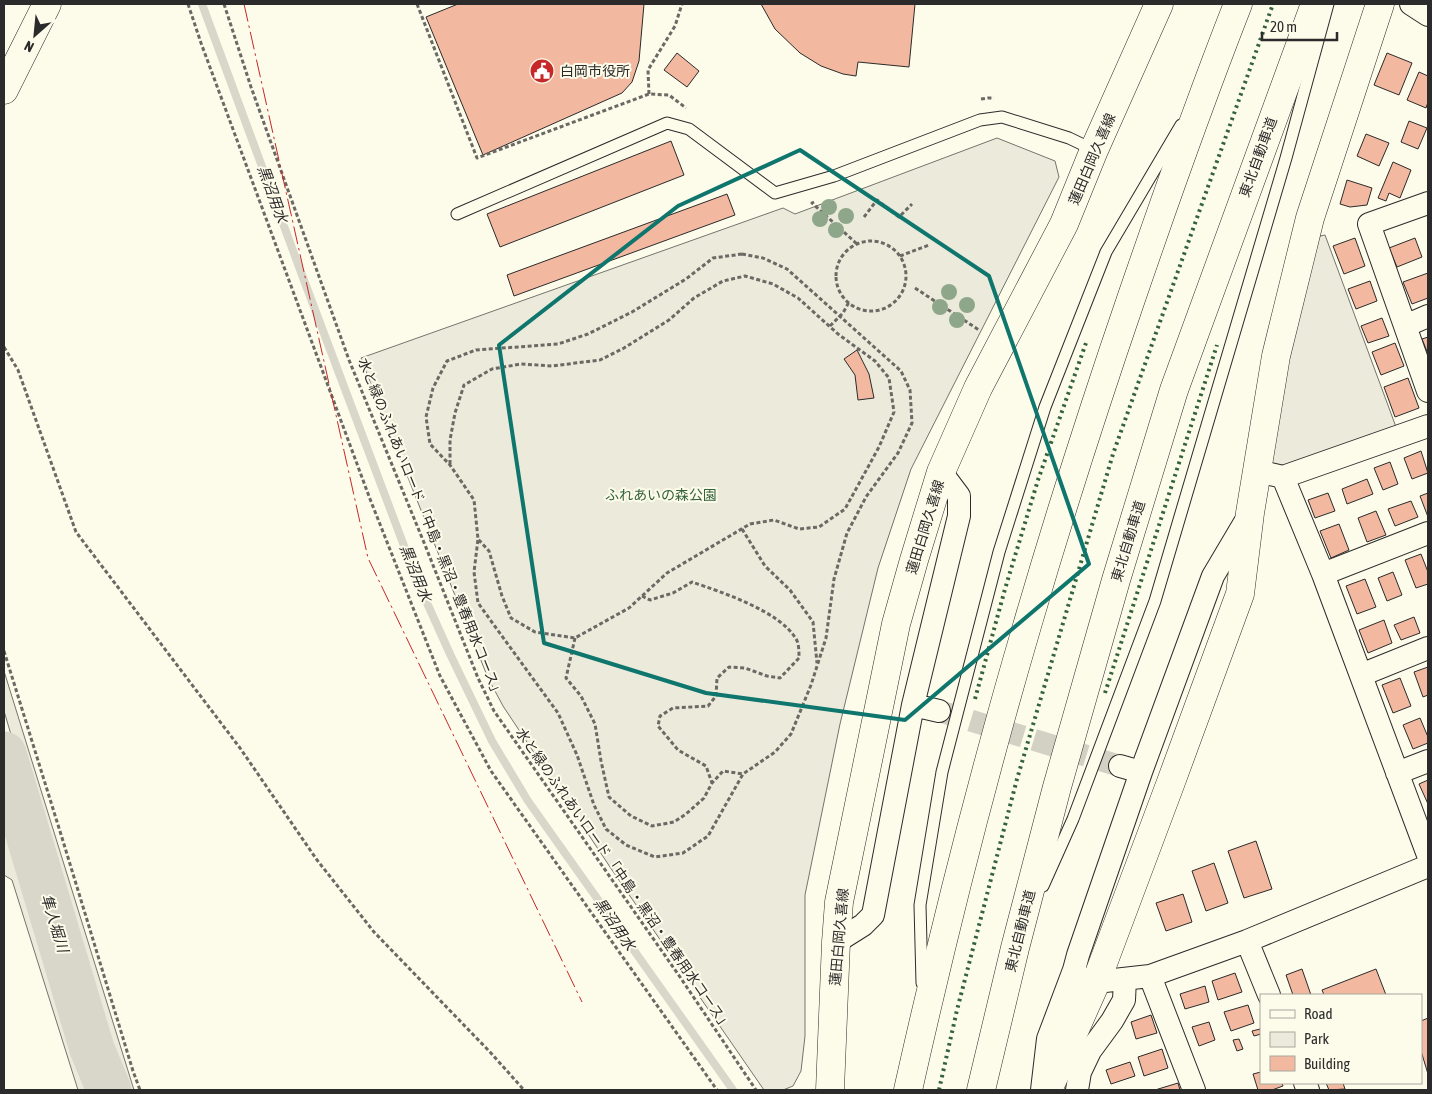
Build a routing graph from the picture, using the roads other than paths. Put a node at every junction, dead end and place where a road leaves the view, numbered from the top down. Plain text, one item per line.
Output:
1 (47, 4) edge
2 (1159, 4) edge
3 (1238, 4) edge
4 (1315, 4) edge
5 (1328, 4) edge
6 (1380, 4) edge
7 (1411, 4) edge
8 (1428, 15) edge
9 (1211, 73) junction
10 (4, 90) edge
11 (1094, 150) junction
12 (1428, 203) edge
13 (457, 214) dead end
14 (1428, 316) edge
15 (1405, 326) junction
16 (1428, 391) edge
17 (1428, 426) edge
18 (941, 472) junction
19 (1257, 472) junction
20 (1284, 477) junction
21 (1250, 513) junction
22 (1428, 533) edge
23 (1323, 574) junction
24 (1428, 648) edge
25 (1361, 675) junction
26 (914, 706) junction
27 (939, 711) tunnel mouth
28 (1428, 761) edge
29 (1397, 773) junction
30 (1428, 854) edge
31 (1428, 866) edge
32 (1248, 941) junction
33 (836, 942) junction
34 (1015, 948) junction
35 (1085, 976) junction
36 (1150, 976) junction
37 (1126, 979) junction
38 (1269, 994) edge
39 (923, 1022) junction
40 (830, 1090) edge
41 (908, 1090) edge
42 (981, 1090) edge
43 (1042, 1090) edge
44 (1048, 1090) edge
45 (1077, 1090) edge
46 (1194, 1090) edge

1 - 10 main road
2 - 11 main road, 蓮田白岡久喜線
3 - 9 main road
4 - 34 main road, 東北自動車道
5 - 34 lane
6 - 19 main road
7 - 8 street
9 - 39 main road
9 - 39 lane
11 - 13 lane
11 - 18 main road, 蓮田白岡久喜線
12 - 15 street
14 - 15 street
15 - 16 street
17 - 20 street
18 - 26 street
18 - 33 main road, 蓮田白岡久喜線
19 - 20 street
19 - 21 main road
20 - 23 street
21 - 35 main road
21 - 35 street
22 - 23 street
23 - 25 street
24 - 25 street
25 - 29 street
26 - 27 street
26 - 33 street
28 - 29 street
29 - 30 street
31 - 32 street
32 - 36 street
32 - 38 street
33 - 40 main road, 蓮田白岡久喜線
34 - 42 main road, 東北自動車道
35 - 37 street
35 - 43 street
35 - 44 main road
36 - 37 street
36 - 46 street
37 - 45 street
39 - 41 main road

